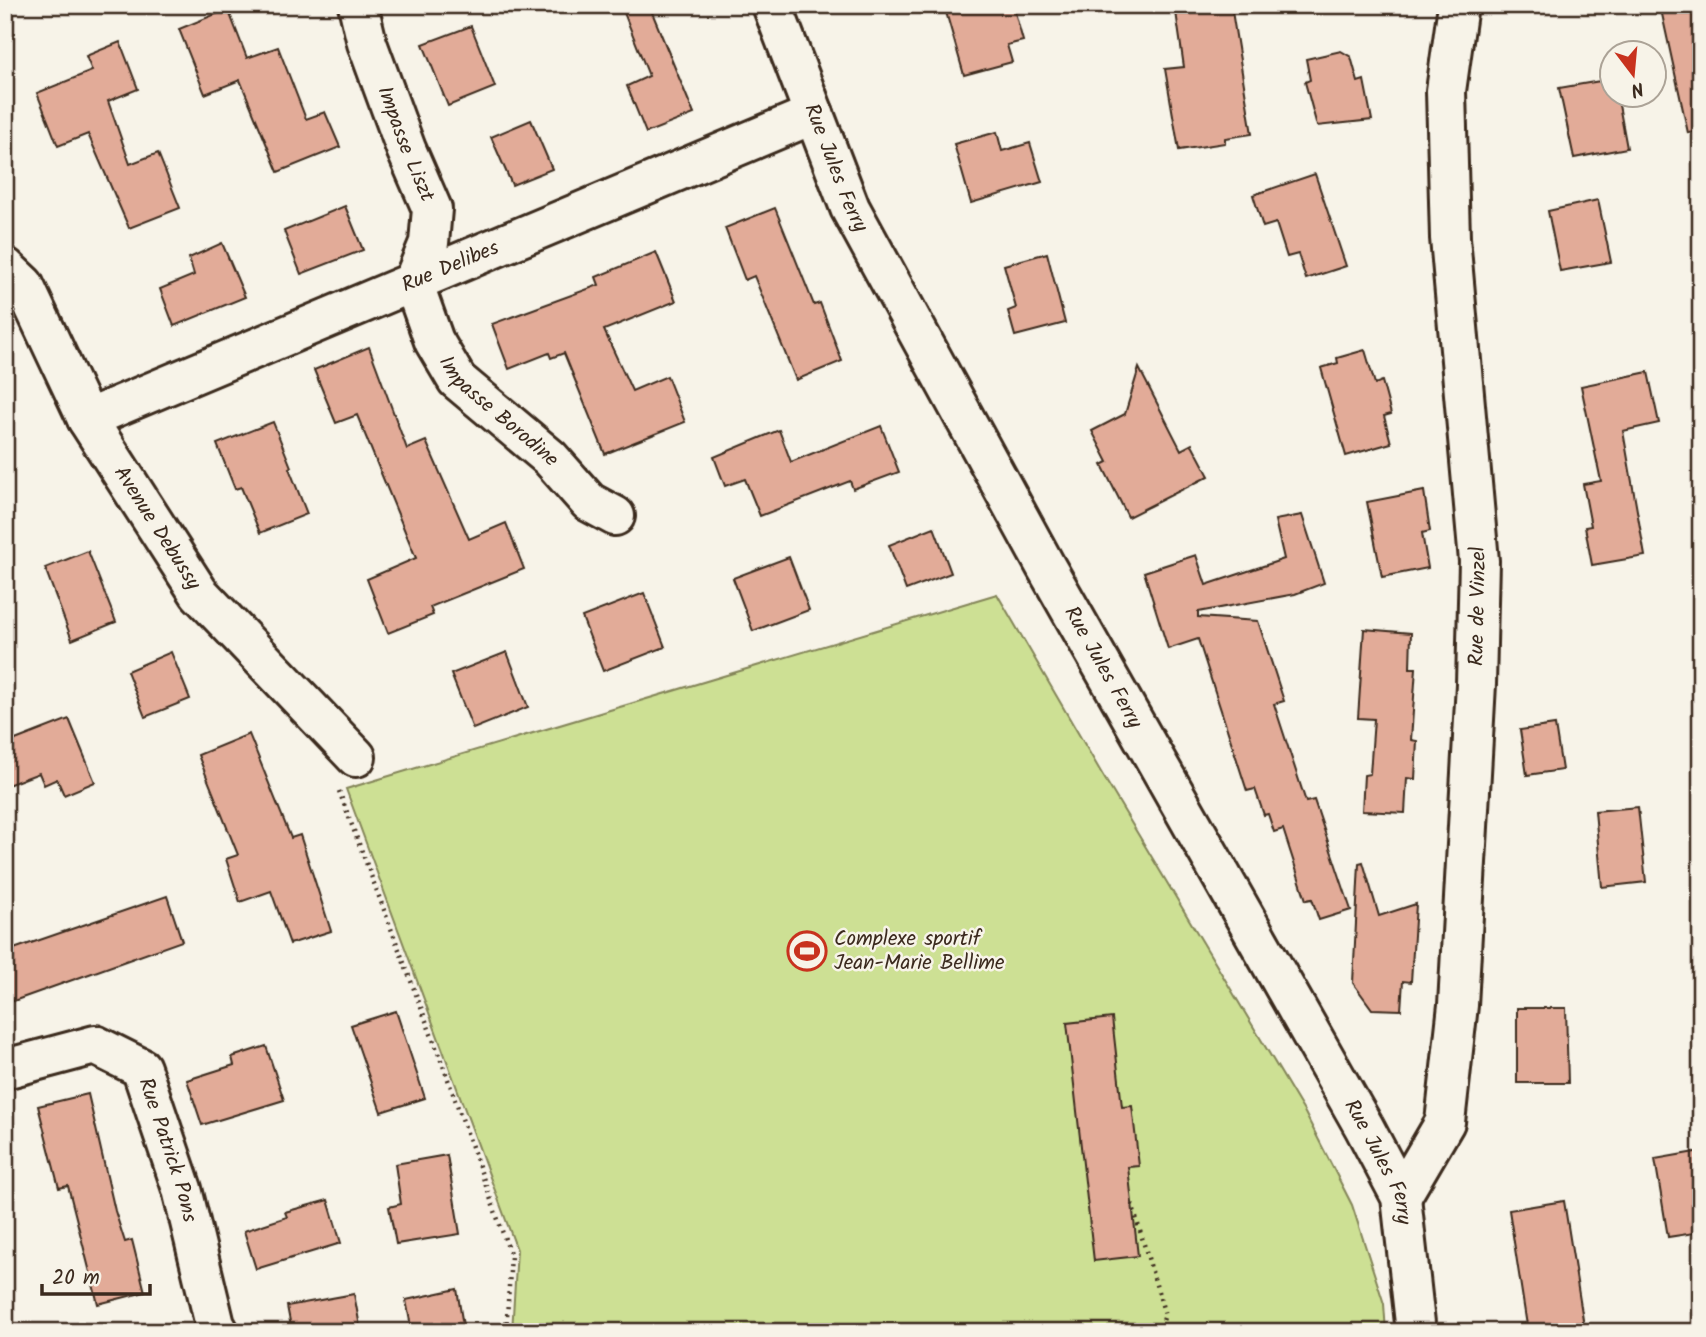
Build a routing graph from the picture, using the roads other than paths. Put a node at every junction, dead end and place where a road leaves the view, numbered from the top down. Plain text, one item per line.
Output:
1 (358, 5) edge
2 (772, 5) edge
3 (1458, 5) edge
4 (814, 114) junction
5 (5, 267) edge
6 (413, 282) junction
7 (87, 419) junction
8 (615, 516) dead end
9 (356, 757) road end
10 (5, 1069) edge
11 (1401, 1197) junction
12 (219, 1332) edge
13 (1416, 1332) edge

1 - 6 street, Impasse Liszt
2 - 4 street, Rue Jules Ferry
3 - 11 street, Rue de Vinzel
4 - 6 street, Rue Delibes
4 - 11 street, Rue Jules Ferry
5 - 7 street, Avenue Debussy
6 - 7 street, Rue Delibes
6 - 8 street, Impasse Borodine
7 - 9 street, Avenue Debussy
10 - 12 street, Rue Patrick Pons
11 - 13 street, Rue Jules Ferry

